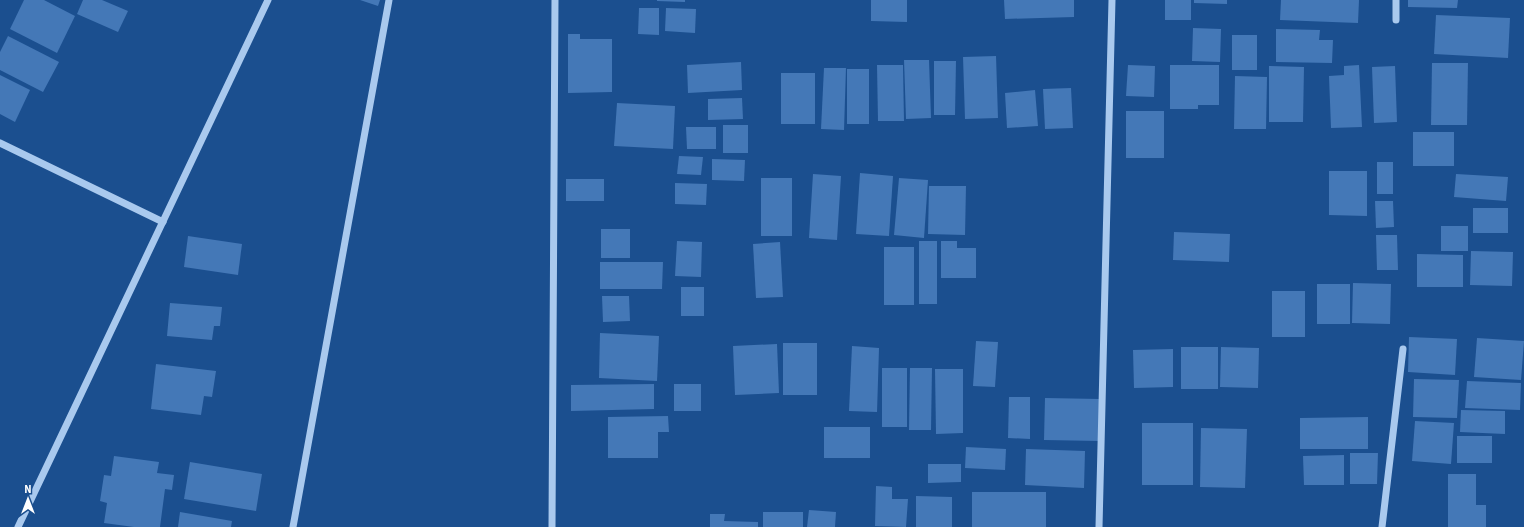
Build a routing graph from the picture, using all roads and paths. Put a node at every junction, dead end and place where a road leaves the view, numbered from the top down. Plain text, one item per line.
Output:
1 (268, 0) edge
2 (390, 0) edge
3 (555, 0) edge
4 (1112, 0) edge
5 (1396, 0) edge
6 (1396, 20) dead end
7 (0, 143) edge
8 (163, 222) junction
9 (1403, 349) dead end
10 (18, 527) edge
11 (293, 527) edge
12 (552, 527) edge
13 (1099, 527) edge
14 (1382, 527) edge

1 - 8 street
2 - 11 street
3 - 12 street
4 - 13 street
5 - 6 street
7 - 8 street
8 - 10 street
9 - 14 street

